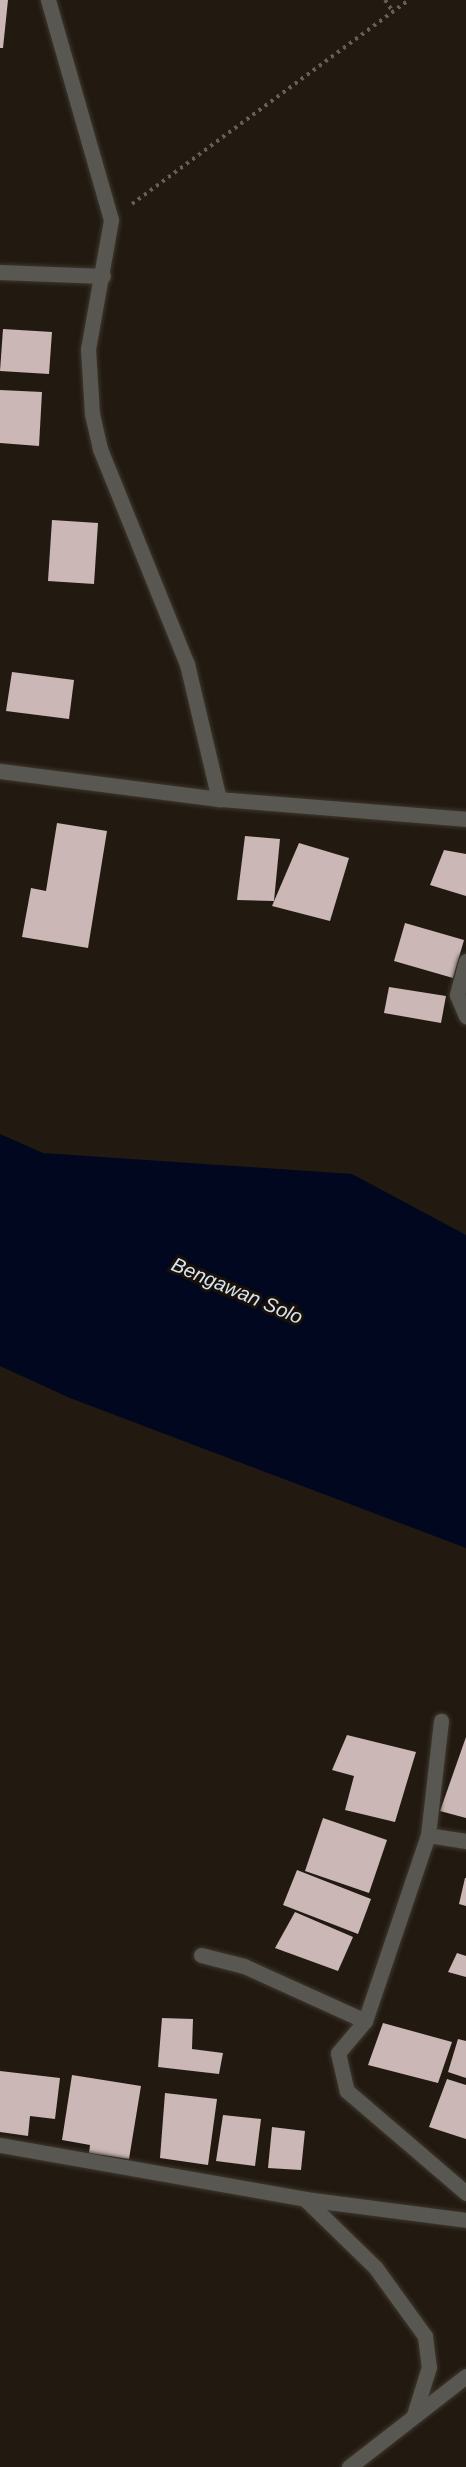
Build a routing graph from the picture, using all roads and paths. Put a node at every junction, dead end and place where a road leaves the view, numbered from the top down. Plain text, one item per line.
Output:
1 (48, 0) edge
2 (385, 0) edge
3 (409, 0) edge
4 (393, 12) junction
5 (111, 220) junction
6 (0, 272) edge
7 (103, 276) junction
8 (0, 771) edge
9 (219, 799) junction
10 (466, 819) edge
11 (466, 961) edge
12 (466, 1016) edge
13 (441, 1721) dead end
14 (428, 1835) junction
15 (466, 1841) edge
16 (201, 1955) dead end
17 (365, 2020) junction
18 (0, 2145) edge
19 (466, 2193) edge
20 (305, 2199) junction
21 (466, 2220) edge
22 (466, 2376) edge
23 (414, 2415) junction
24 (349, 2467) edge

1 - 5 street
2 - 4 path
3 - 4 path
4 - 5 path
5 - 7 street
6 - 7 street
7 - 9 street
8 - 9 street
9 - 10 street
11 - 12 street
13 - 14 street
14 - 15 street
14 - 17 street
16 - 17 street
17 - 19 street
18 - 20 street
20 - 21 street
20 - 23 street
22 - 23 street
23 - 24 street

